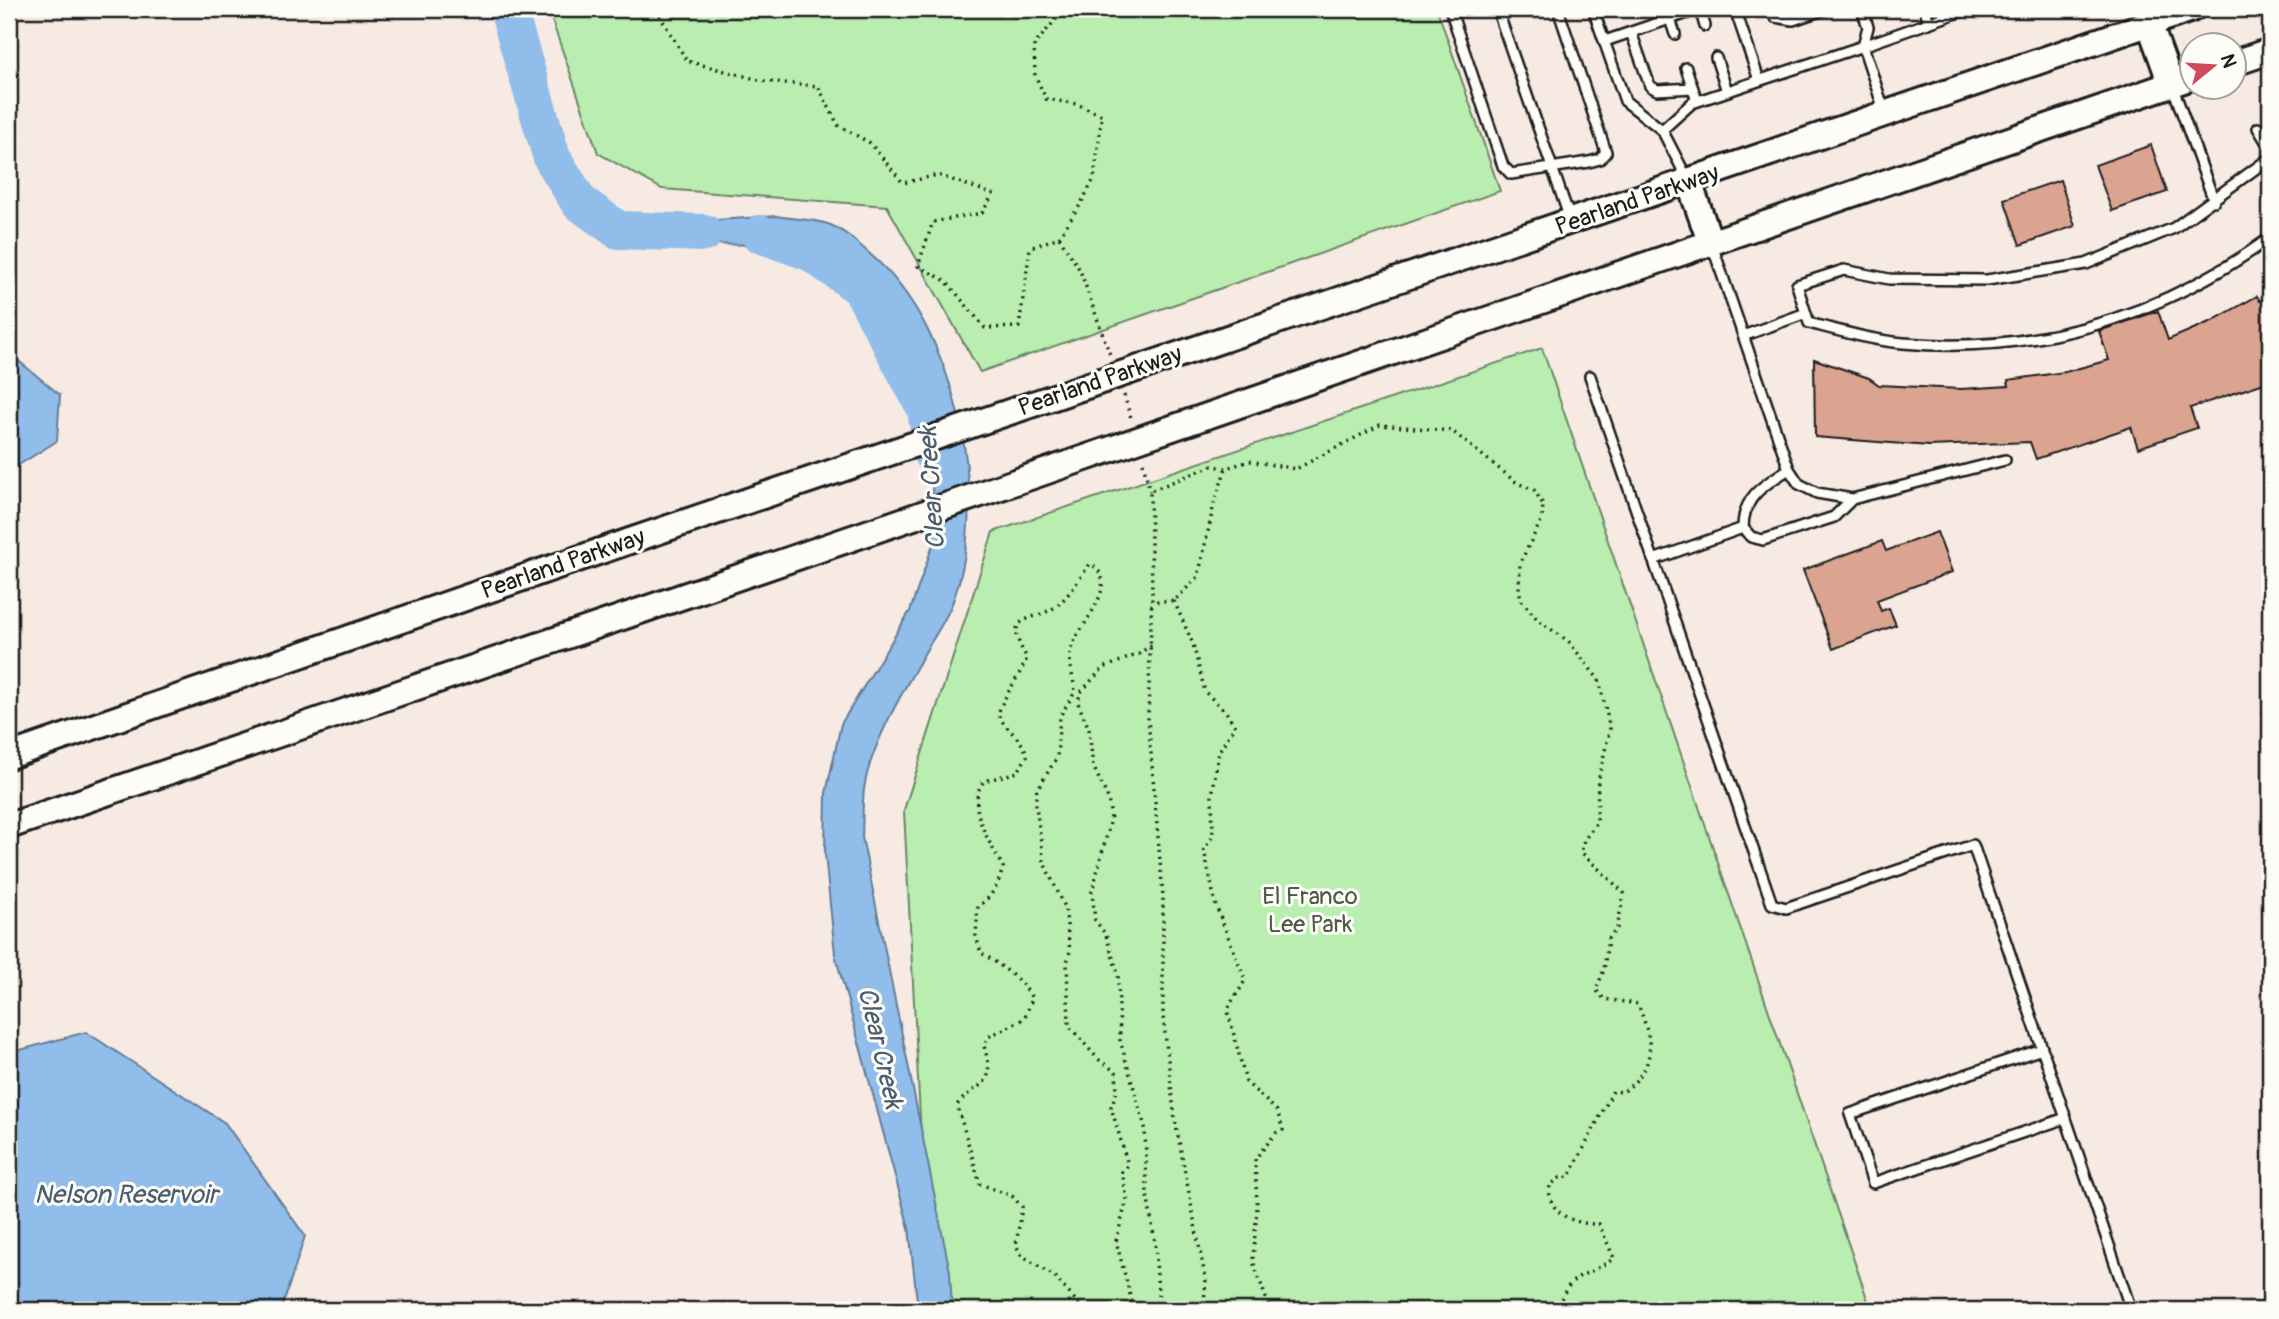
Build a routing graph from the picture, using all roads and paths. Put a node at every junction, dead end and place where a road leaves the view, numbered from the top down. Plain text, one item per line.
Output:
1 (656, 9) edge
2 (1065, 9) edge
3 (1450, 9) edge
4 (1497, 9) edge
5 (1558, 9) edge
6 (1593, 9) edge
7 (1699, 9) edge
8 (1735, 9) edge
9 (1769, 9) edge
10 (1826, 9) edge
11 (1862, 9) edge
12 (1925, 9) edge
13 (1968, 9) edge
14 (2192, 9) edge
15 (1957, 11) edge
16 (2149, 16) edge
17 (1670, 19) junction
18 (1930, 23) junction
19 (1705, 26) dead end
20 (1631, 32) junction
21 (1675, 34) dead end
22 (1605, 41) junction
23 (1863, 46) junction
24 (2270, 51) edge
25 (1716, 58) dead end
26 (2248, 58) edge
27 (1686, 68) dead end
28 (2178, 74) edge
29 (1759, 80) junction
30 (2178, 81) edge
31 (1693, 88) junction
32 (1727, 91) junction
33 (1697, 101) junction
34 (2187, 102) edge
35 (1885, 114) junction
36 (2258, 128) dead end
37 (1662, 130) junction
38 (2270, 148) edge
39 (2270, 158) edge
40 (1551, 168) junction
41 (1689, 182) junction
42 (2214, 201) junction
43 (1572, 222) junction
44 (2270, 238) edge
45 (1711, 244) junction
46 (1806, 313) junction
47 (1743, 336) junction
48 (1590, 376) dead end
49 (2005, 460) dead end
50 (1226, 468) junction
51 (1789, 469) junction
52 (1852, 499) junction
53 (1743, 528) junction
54 (1653, 560) junction
55 (1174, 601) junction
56 (1151, 607) junction
57 (1151, 645) junction
58 (9, 756) edge
59 (9, 826) edge
60 (2042, 1049) junction
61 (2066, 1118) junction
62 (1084, 1310) edge
63 (1134, 1310) edge
64 (1159, 1310) edge
65 (1203, 1310) edge
66 (1265, 1310) edge
67 (1558, 1310) edge
68 (2131, 1310) edge

1 - 2 path
3 - 40 lane
4 - 40 lane
5 - 40 lane
6 - 22 lane
7 - 17 lane
7 - 19 lane
8 - 29 lane
9 - 10 lane
11 - 23 lane
12 - 18 lane
13 - 15 lane
14 - 16 main road, Pearland Parkway
15 - 18 lane
16 - 28 main road
16 - 35 main road, Pearland Parkway
17 - 20 lane
17 - 21 lane
18 - 23 lane
20 - 22 lane
20 - 31 lane
22 - 37 lane
23 - 29 lane
23 - 35 lane
24 - 26 main road
25 - 32 lane
27 - 31 lane
29 - 32 lane
30 - 45 main road
31 - 33 lane
32 - 33 lane
33 - 37 lane
34 - 42 lane
35 - 41 main road, Pearland Parkway
36 - 38 lane
37 - 41 lane
39 - 42 lane
40 - 43 lane
41 - 43 main road, Pearland Parkway
41 - 45 main road
42 - 46 lane
43 - 58 main road, Pearland Parkway, bridge
44 - 46 lane
45 - 47 lane
45 - 59 main road, bridge
46 - 47 lane
47 - 51 lane
48 - 54 lane
49 - 52 lane
50 - 55 path
50 - 56 path
50 - 67 path
51 - 52 lane
51 - 53 lane
52 - 53 lane
53 - 54 lane
54 - 60 lane
55 - 56 path
55 - 66 path
56 - 57 path
57 - 64 path
57 - 65 path
60 - 61 lane
60 - 61 lane
61 - 68 lane
62 - 63 path

